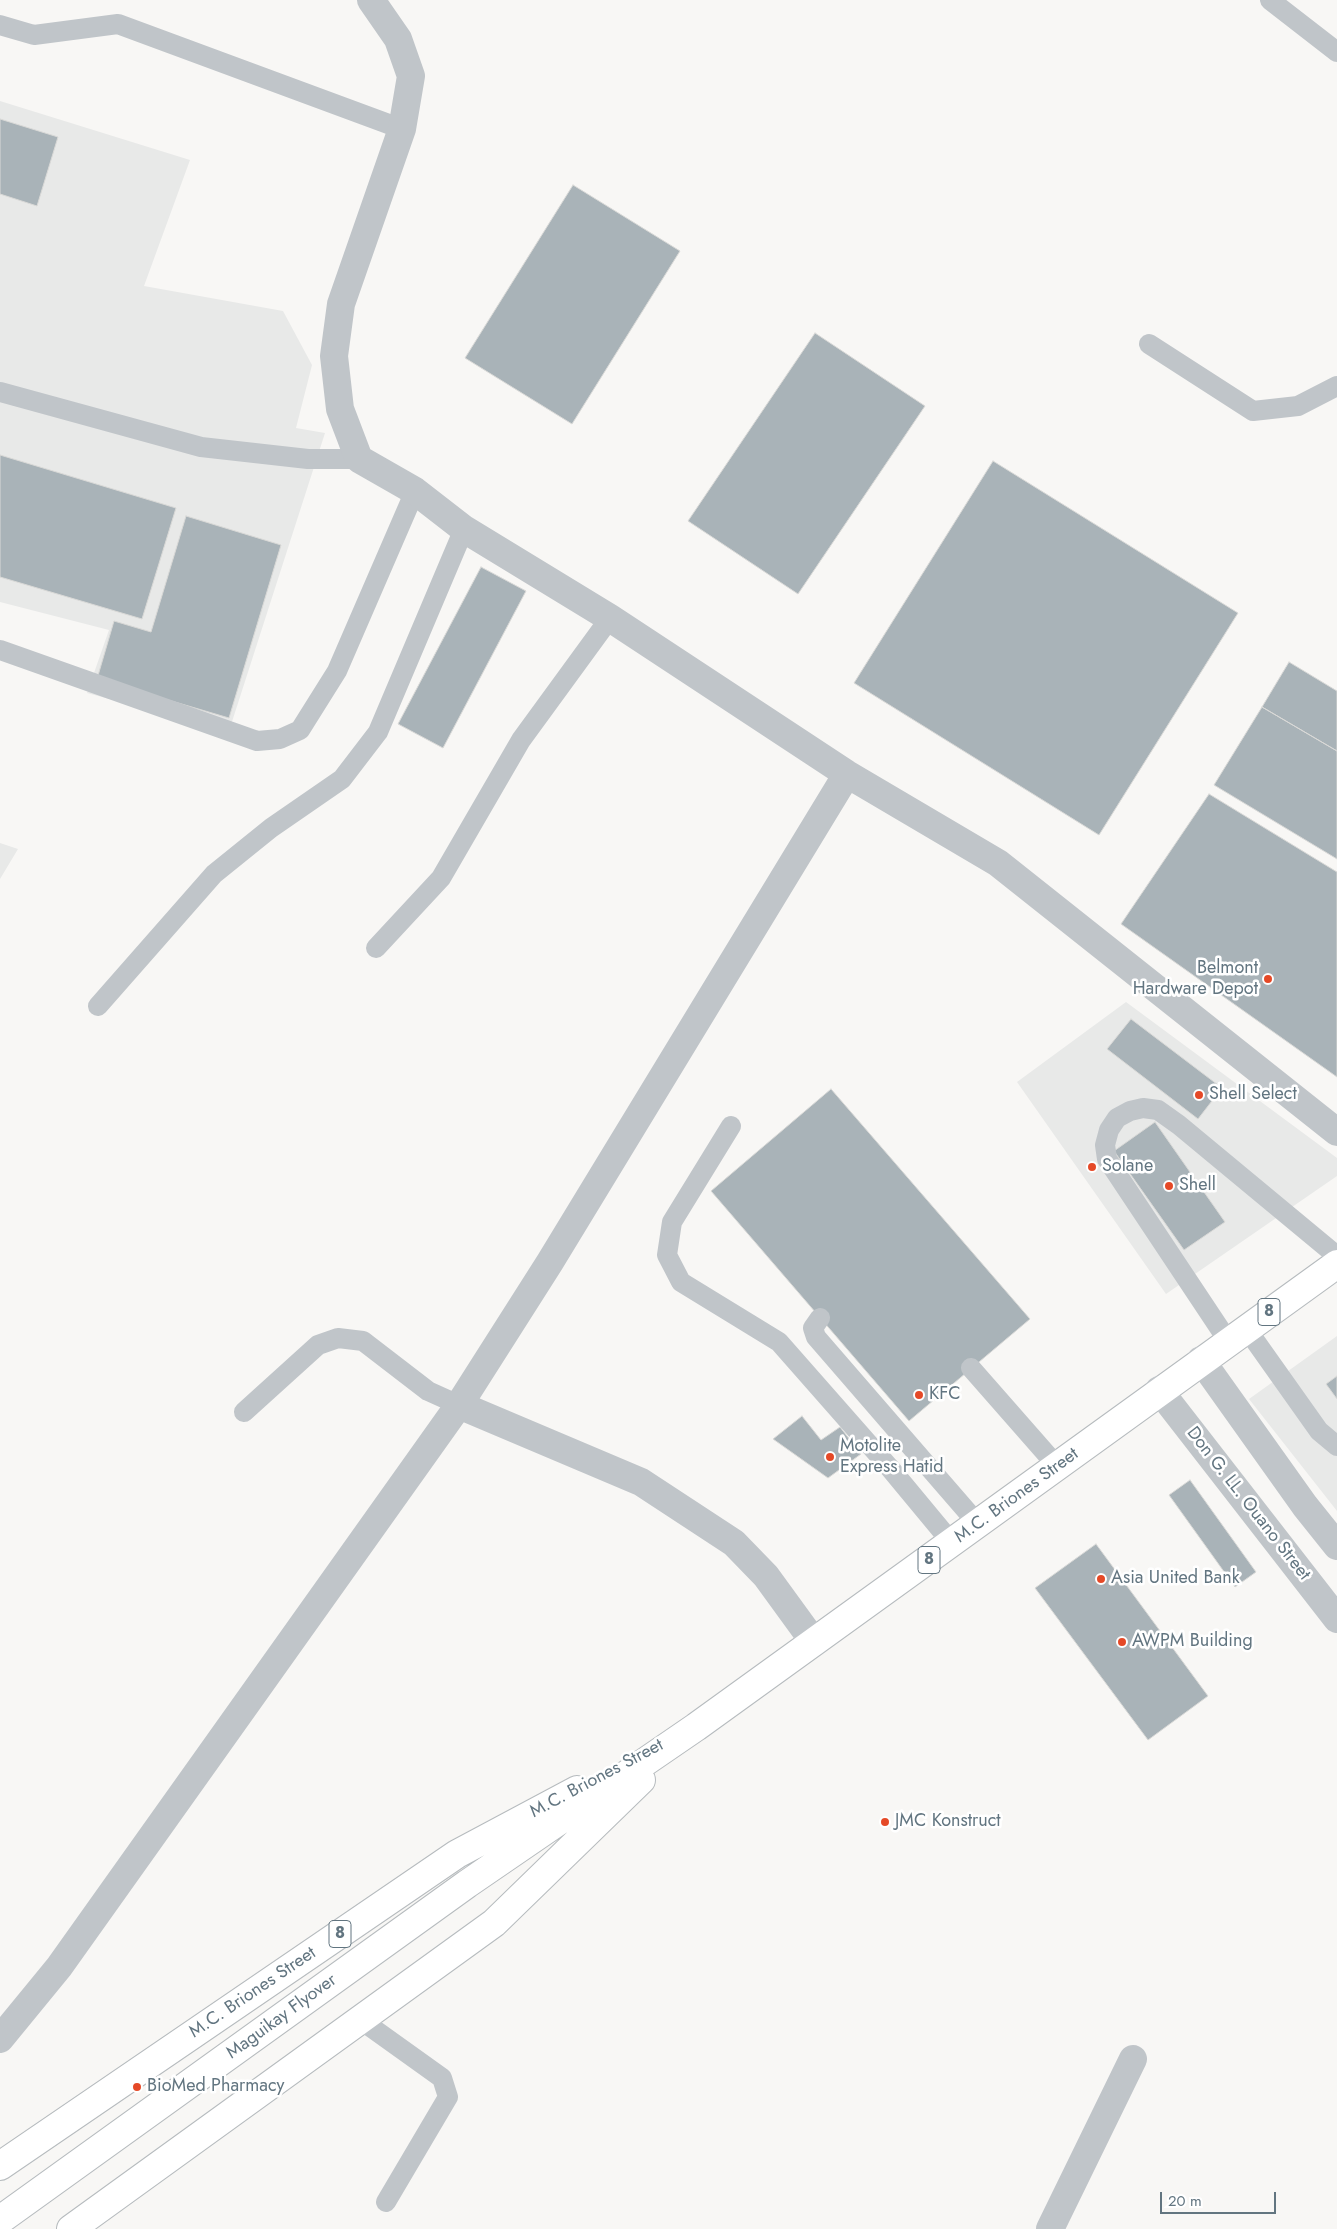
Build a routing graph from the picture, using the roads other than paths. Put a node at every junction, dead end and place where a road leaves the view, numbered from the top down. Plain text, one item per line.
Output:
1 (371, 0) edge
2 (1270, 0) edge
3 (0, 25) edge
4 (1337, 52) edge
5 (402, 130) junction
6 (1149, 344) dead end
7 (1337, 386) edge
8 (0, 392) edge
9 (359, 459) junction
10 (415, 491) junction
11 (464, 529) junction
12 (610, 618) junction
13 (0, 650) edge
14 (847, 774) junction
15 (376, 948) dead end
16 (98, 1006) dead end
17 (731, 1126) dead end
18 (1337, 1132) edge
19 (1337, 1256) edge
20 (1337, 1264) edge
21 (820, 1318) dead end
22 (1237, 1334) junction
23 (1201, 1360) junction
24 (971, 1368) dead end
25 (1159, 1390) junction
26 (458, 1405) junction
27 (244, 1412) dead end
28 (1337, 1446) edge
29 (1057, 1466) junction
30 (978, 1524) junction
31 (952, 1543) junction
32 (1337, 1546) edge
33 (1337, 1618) edge
34 (814, 1642) junction
35 (696, 1727) junction
36 (467, 1884) joint
37 (361, 2020) junction
38 (0, 2039) edge
39 (1133, 2059) dead end
40 (0, 2166) edge
41 (386, 2202) dead end
42 (0, 2220) edge
43 (71, 2229) edge
44 (1050, 2229) edge

1 - 5 street
2 - 4 lane
3 - 5 lane
5 - 9 street
6 - 7 lane
8 - 9 lane
9 - 10 street
10 - 11 street
10 - 13 lane
11 - 12 street
11 - 16 lane
12 - 14 street
12 - 15 lane
14 - 18 street
14 - 26 street
17 - 31 lane
19 - 22 lane
20 - 22 main road, M.C. Briones Street / 8
21 - 30 lane
22 - 23 main road, M.C. Briones Street / 8
22 - 28 lane
23 - 25 main road, M.C. Briones Street / 8
23 - 32 street
24 - 29 lane
25 - 29 main road, M.C. Briones Street / 8
25 - 33 street, Don G. LL. Ouano Street
26 - 27 lane
26 - 34 street
26 - 38 street
29 - 30 main road, M.C. Briones Street / 8
30 - 31 main road, M.C. Briones Street / 8
31 - 34 main road, M.C. Briones Street / 8
34 - 35 main road, M.C. Briones Street / 8
35 - 36 main road, M.C. Briones Street / 8
35 - 37 main road, M.C. Briones Street / 8
35 - 40 main road, M.C. Briones Street / 8
36 - 42 main road, Maguikay Flyover / 8
37 - 41 lane
37 - 43 main road, M.C. Briones Street / 8
39 - 44 street

